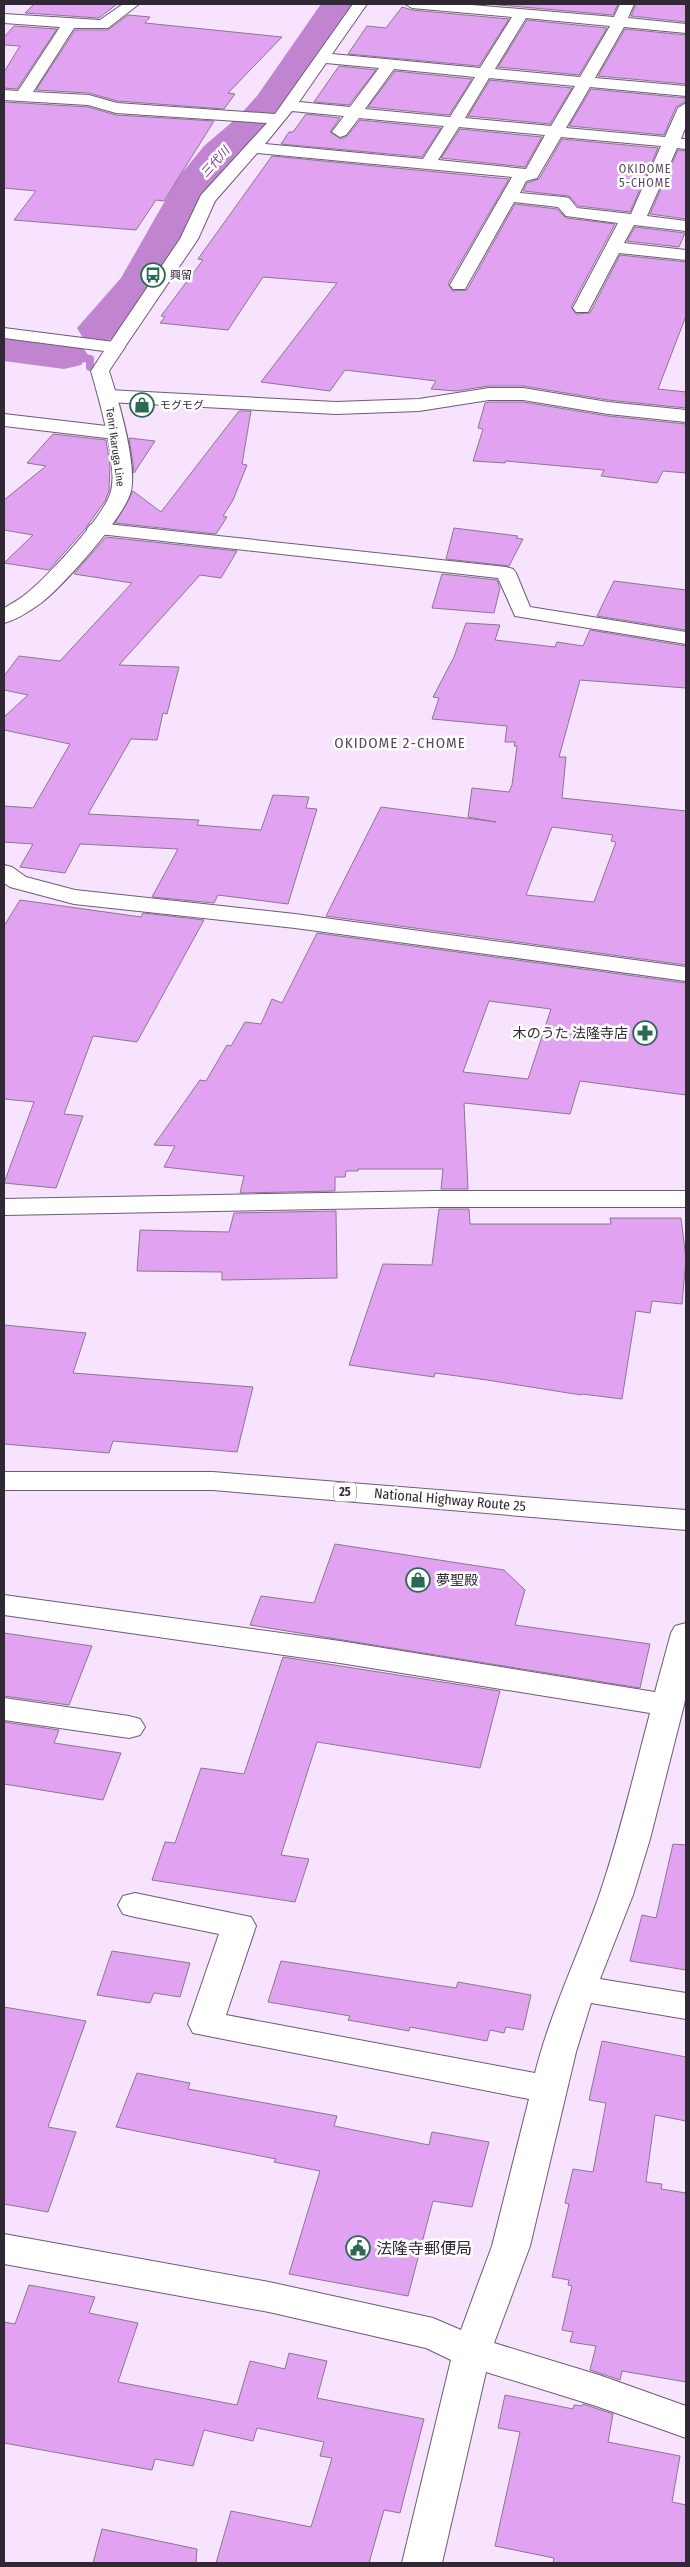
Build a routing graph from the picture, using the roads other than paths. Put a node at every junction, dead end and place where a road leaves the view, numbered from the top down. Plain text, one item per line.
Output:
1 (26, 4) edge
2 (132, 4) edge
3 (360, 4) edge
4 (412, 4) edge
5 (627, 4) edge
6 (522, 14) junction
7 (7, 18) edge
8 (70, 23) junction
9 (619, 23) junction
10 (686, 28) edge
11 (322, 58) junction
12 (390, 64) junction
13 (485, 73) junction
14 (584, 82) junction
15 (686, 91) edge
16 (4, 95) edge
17 (23, 96) junction
18 (686, 108) edge
19 (354, 112) junction
20 (279, 115) junction
21 (455, 122) junction
22 (557, 131) junction
23 (340, 132) dead end
24 (678, 144) edge
25 (253, 148) junction
26 (428, 164) junction
27 (531, 174) junction
28 (510, 197) junction
29 (633, 220) junction
30 (686, 226) edge
31 (615, 247) junction
32 (686, 255) edge
33 (459, 285) dead end
34 (582, 308) dead end
35 (4, 332) edge
36 (116, 347) junction
37 (108, 396) junction
38 (686, 416) edge
39 (4, 420) edge
40 (115, 433) junction
41 (97, 529) junction
42 (4, 618) edge
43 (686, 638) edge
44 (4, 872) edge
45 (686, 974) edge
46 (686, 1199) edge
47 (4, 1207) edge
48 (4, 1481) edge
49 (686, 1520) edge
50 (4, 1605) edge
51 (686, 1633) edge
52 (668, 1705) junction
53 (4, 1709) edge
54 (129, 1726) dead end
55 (135, 1905) dead end
56 (579, 1988) junction
57 (686, 2006) edge
58 (549, 2089) junction
59 (4, 2249) edge
60 (472, 2352) junction
61 (686, 2422) edge
62 (422, 2563) edge

1 - 7 main road
2 - 8 main road
3 - 11 main road
4 - 6 main road
5 - 9 main road
6 - 9 main road
6 - 13 main road
7 - 8 main road
8 - 17 main road
9 - 10 main road
9 - 14 main road
11 - 12 main road
11 - 20 main road
12 - 13 main road
12 - 19 main road
13 - 14 main road
13 - 21 main road
14 - 15 main road
14 - 22 main road
16 - 17 main road
17 - 20 main road
18 - 24 main road
19 - 20 main road
19 - 21 main road
19 - 23 main road
20 - 25 main road
21 - 22 main road
21 - 26 main road
22 - 24 main road
22 - 27 main road
24 - 29 main road
25 - 26 main road
25 - 36 main road
26 - 27 main road
27 - 28 main road
28 - 29 main road
28 - 33 main road
29 - 30 main road
29 - 31 main road
31 - 32 main road
31 - 34 main road
35 - 36 main road
36 - 37 main road, Tenri Ikaruga Line
37 - 38 main road
37 - 40 main road, Tenri Ikaruga Line
39 - 40 main road
40 - 41 main road, Tenri Ikaruga Line
41 - 42 main road, Tenri Ikaruga Line
41 - 43 main road
44 - 45 main road
46 - 47 main road
48 - 49 main road, National Highway Route 25 / 25
50 - 52 main road
51 - 52 main road
52 - 56 main road
53 - 54 main road
55 - 58 main road
56 - 57 main road
56 - 58 main road
58 - 60 main road
59 - 60 main road
60 - 61 main road
60 - 62 main road

